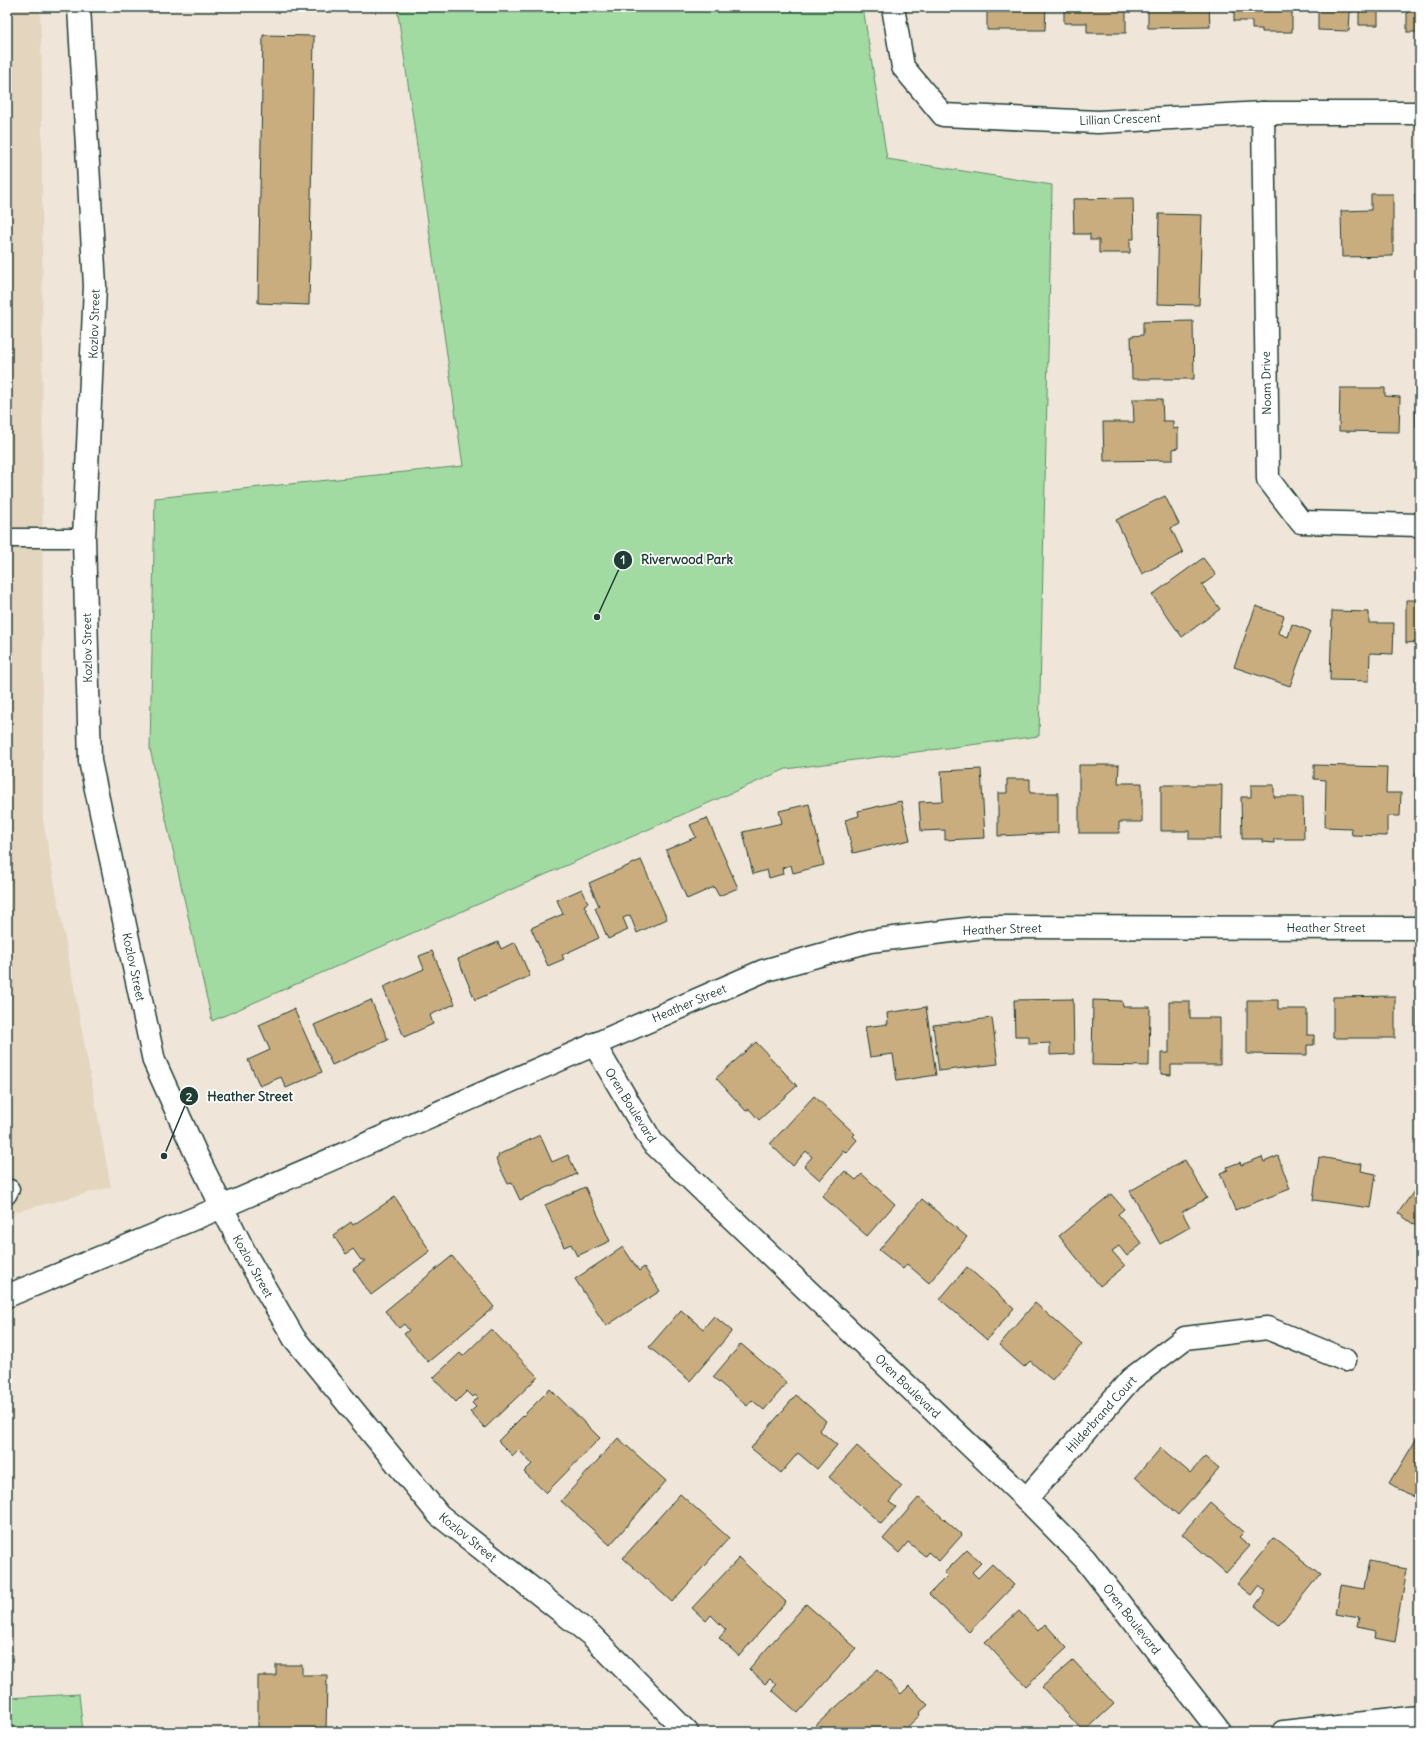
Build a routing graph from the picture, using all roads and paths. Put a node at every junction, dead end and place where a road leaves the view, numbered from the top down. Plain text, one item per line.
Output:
1 (79, 7) edge
2 (893, 7) edge
3 (1263, 113) junction
4 (1420, 113) edge
5 (1420, 525) edge
6 (7, 538) edge
7 (84, 538) junction
8 (1420, 928) edge
9 (594, 1044) junction
10 (222, 1207) junction
11 (7, 1296) edge
12 (1346, 1360) dead end
13 (1026, 1499) junction
14 (1420, 1717) edge
15 (687, 1732) edge
16 (1220, 1732) edge
17 (1283, 1732) edge

1 - 7 street, Kozlov Street
2 - 3 street, Lillian Crescent
3 - 4 street, Lillian Crescent
3 - 5 street, Noam Drive
6 - 7 lane
7 - 10 street, Kozlov Street
8 - 9 street, Heather Street
9 - 10 street, Heather Street
9 - 13 street, Oren Boulevard
10 - 11 street, Heather Street
10 - 15 street, Kozlov Street
12 - 13 street, Hilderbrand Court
13 - 16 street, Oren Boulevard
14 - 17 street

